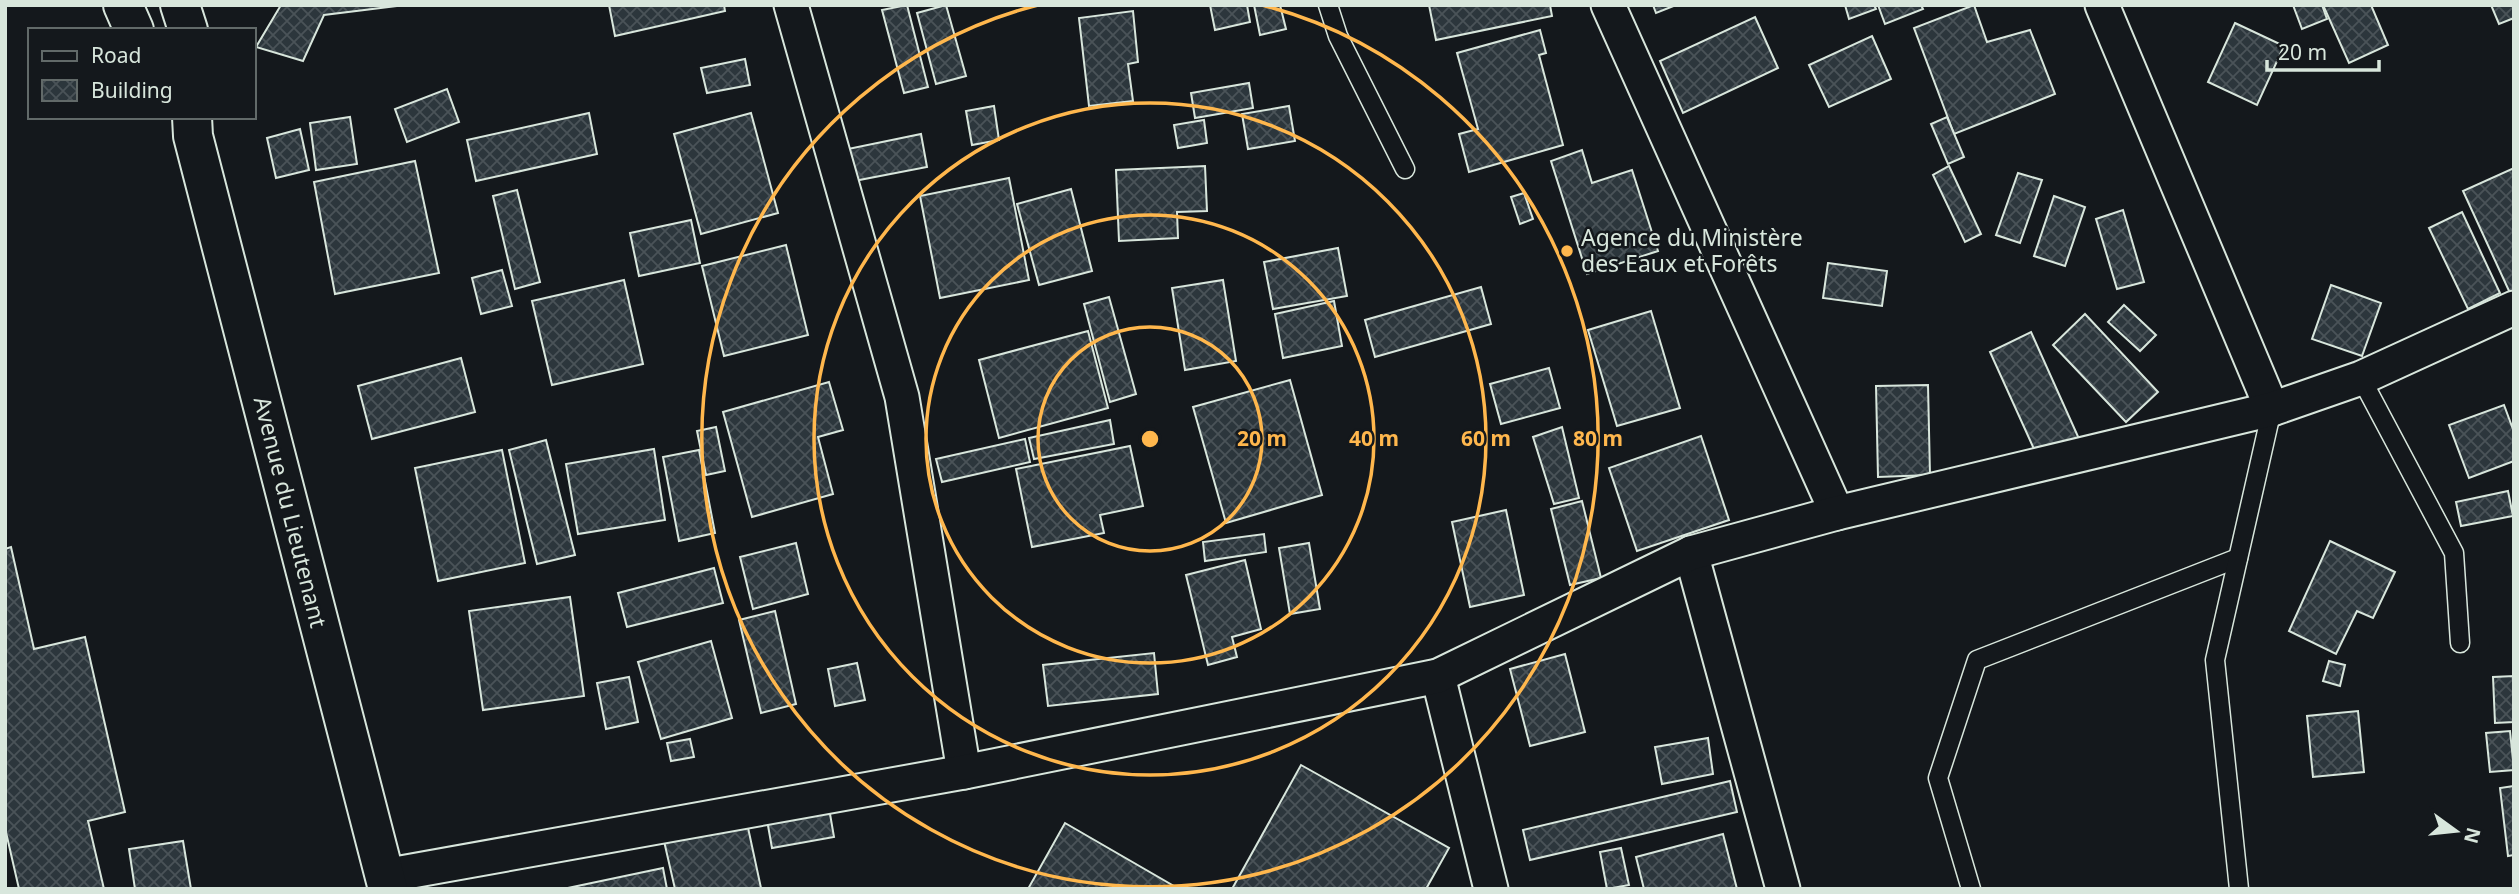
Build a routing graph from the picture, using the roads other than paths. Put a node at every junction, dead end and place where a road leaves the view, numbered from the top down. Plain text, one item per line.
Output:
1 (123, 5) edge
2 (180, 5) edge
3 (791, 5) edge
4 (1328, 5) edge
5 (1608, 5) edge
6 (2102, 5) edge
7 (133, 28) edge
8 (187, 28) edge
9 (189, 123) edge
10 (1405, 169) dead end
11 (2514, 308) edge
12 (2361, 378) junction
13 (2272, 409) junction
14 (1837, 513) junction
15 (1691, 553) junction
16 (2238, 558) junction
17 (2460, 643) dead end
18 (1438, 676) junction
19 (964, 772) junction
20 (386, 883) edge
21 (1491, 889) edge
22 (1783, 889) edge
23 (1971, 889) edge
24 (2239, 889) edge

1 - 7 main road
2 - 8 main road
3 - 19 street
4 - 10 lane
5 - 14 street
6 - 13 street
9 - 20 main road, Avenue du Lieutenant
11 - 12 street
12 - 13 street
12 - 17 lane
13 - 14 street
13 - 16 lane
14 - 15 street
15 - 18 street
15 - 22 street
16 - 23 lane
16 - 24 lane
18 - 19 street
18 - 21 street
19 - 20 street

